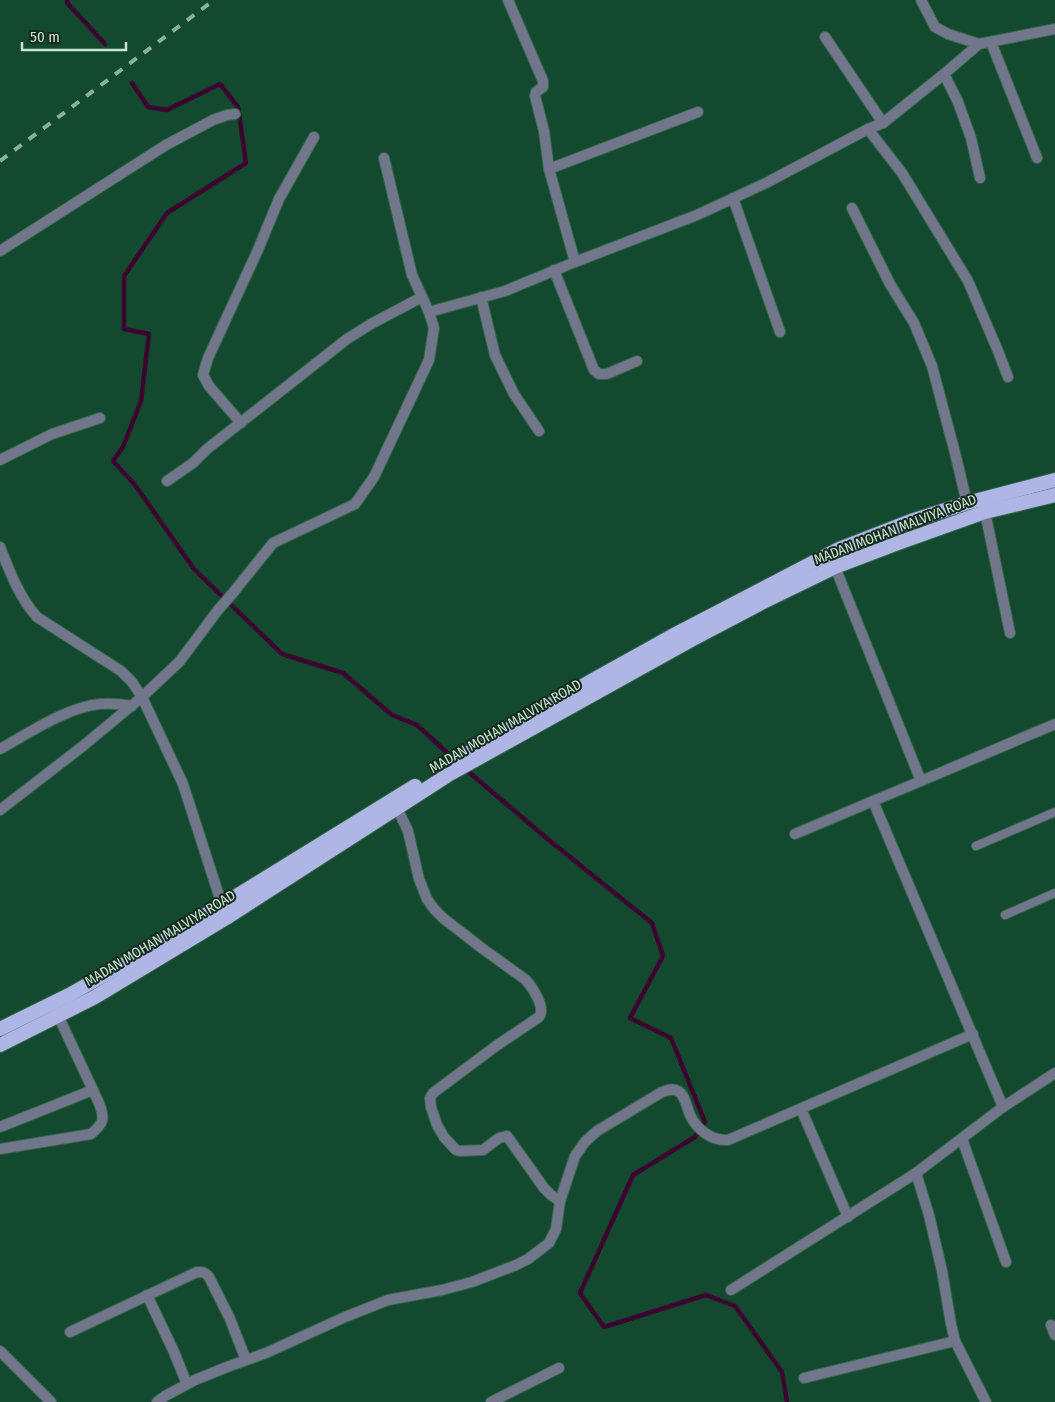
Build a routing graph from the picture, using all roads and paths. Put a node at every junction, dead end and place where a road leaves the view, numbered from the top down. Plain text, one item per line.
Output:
1 (508, 0) edge
2 (920, 0) edge
3 (1055, 29) edge
4 (825, 37) dead end
5 (991, 42) junction
6 (979, 44) junction
7 (944, 74) junction
8 (698, 112) dead end
9 (235, 114) dead end
10 (883, 123) junction
11 (868, 129) junction
12 (314, 137) dead end
13 (384, 158) dead end
14 (1037, 158) dead end
15 (548, 169) junction
16 (980, 178) dead end
17 (733, 198) junction
18 (852, 208) dead end
19 (0, 251) edge
20 (575, 262) junction
21 (554, 270) junction
22 (422, 297) junction
23 (481, 298) junction
24 (429, 312) junction
25 (780, 332) dead end
26 (637, 361) dead end
27 (1008, 377) dead end
28 (100, 418) dead end
29 (241, 422) junction
30 (539, 431) dead end
31 (0, 460) edge
32 (1055, 480) edge
33 (167, 481) dead end
34 (1055, 495) edge
35 (967, 503) junction
36 (985, 512) junction
37 (0, 547) edge
38 (2, 560) edge
39 (835, 567) junction
40 (1010, 633) dead end
41 (142, 697) junction
42 (132, 706) junction
43 (1055, 724) edge
44 (488, 746) junction
45 (0, 749) edge
46 (445, 772) junction
47 (921, 780) junction
48 (873, 801) junction
49 (2, 805) edge
50 (397, 808) junction
51 (1055, 812) edge
52 (795, 834) dead end
53 (976, 846) dead end
54 (1055, 893) edge
55 (222, 905) junction
56 (1005, 914) dead end
57 (55, 1009) junction
58 (0, 1029) edge
59 (973, 1034) junction
60 (0, 1045) edge
61 (1055, 1073) edge
62 (94, 1090) junction
63 (1003, 1107) junction
64 (801, 1109) junction
65 (0, 1127) edge
66 (962, 1139) junction
67 (0, 1149) edge
68 (916, 1173) junction
69 (560, 1201) junction
70 (848, 1217) junction
71 (1006, 1262) dead end
72 (731, 1290) dead end
73 (147, 1295) junction
74 (70, 1332) dead end
75 (956, 1340) junction
76 (0, 1351) edge
77 (246, 1360) junction
78 (559, 1368) dead end
79 (804, 1378) dead end
80 (187, 1384) junction
81 (51, 1402) edge
82 (157, 1402) edge
83 (491, 1402) edge
84 (986, 1402) edge

1 - 15 street
2 - 6 street
3 - 5 street
4 - 10 street
5 - 6 street
5 - 14 street
6 - 7 street
7 - 10 street
7 - 16 street
8 - 15 street
9 - 19 street
10 - 11 street
11 - 17 street
11 - 27 street
12 - 29 street
13 - 22 street
15 - 20 street
17 - 20 street
17 - 25 street
18 - 35 street
20 - 21 street
21 - 23 street
21 - 26 street
22 - 24 street
22 - 29 street
23 - 24 street
23 - 30 street
24 - 41 street
28 - 31 street
29 - 33 street
32 - 35 highway, MADAN MOHAN MALVIYA ROAD
34 - 36 highway, MADAN MOHAN MALVIYA ROAD
35 - 44 highway, MADAN MOHAN MALVIYA ROAD
36 - 39 highway, MADAN MOHAN MALVIYA ROAD
36 - 40 street
37 - 38 street
38 - 41 street
39 - 44 highway, MADAN MOHAN MALVIYA ROAD
39 - 47 street
41 - 42 street
41 - 55 street
42 - 45 street
42 - 49 street
43 - 47 street
44 - 46 highway, MADAN MOHAN MALVIYA ROAD
46 - 50 highway, MADAN MOHAN MALVIYA ROAD
46 - 55 highway, MADAN MOHAN MALVIYA ROAD
47 - 48 street
48 - 52 street
48 - 59 street
50 - 57 highway, MADAN MOHAN MALVIYA ROAD
50 - 69 street
51 - 53 lane
54 - 56 lane
55 - 57 highway, MADAN MOHAN MALVIYA ROAD
57 - 58 highway, MADAN MOHAN MALVIYA ROAD
57 - 60 highway, MADAN MOHAN MALVIYA ROAD
57 - 62 street
59 - 63 street
59 - 64 street
61 - 63 street
62 - 65 street
62 - 67 street
63 - 66 street
64 - 69 street
64 - 70 street
66 - 68 street
66 - 71 street
68 - 70 street
68 - 75 street
69 - 77 street
70 - 72 street
73 - 74 street
73 - 77 street
73 - 80 street
75 - 79 street
75 - 84 street
76 - 81 street
77 - 80 street
78 - 83 street
80 - 82 street

